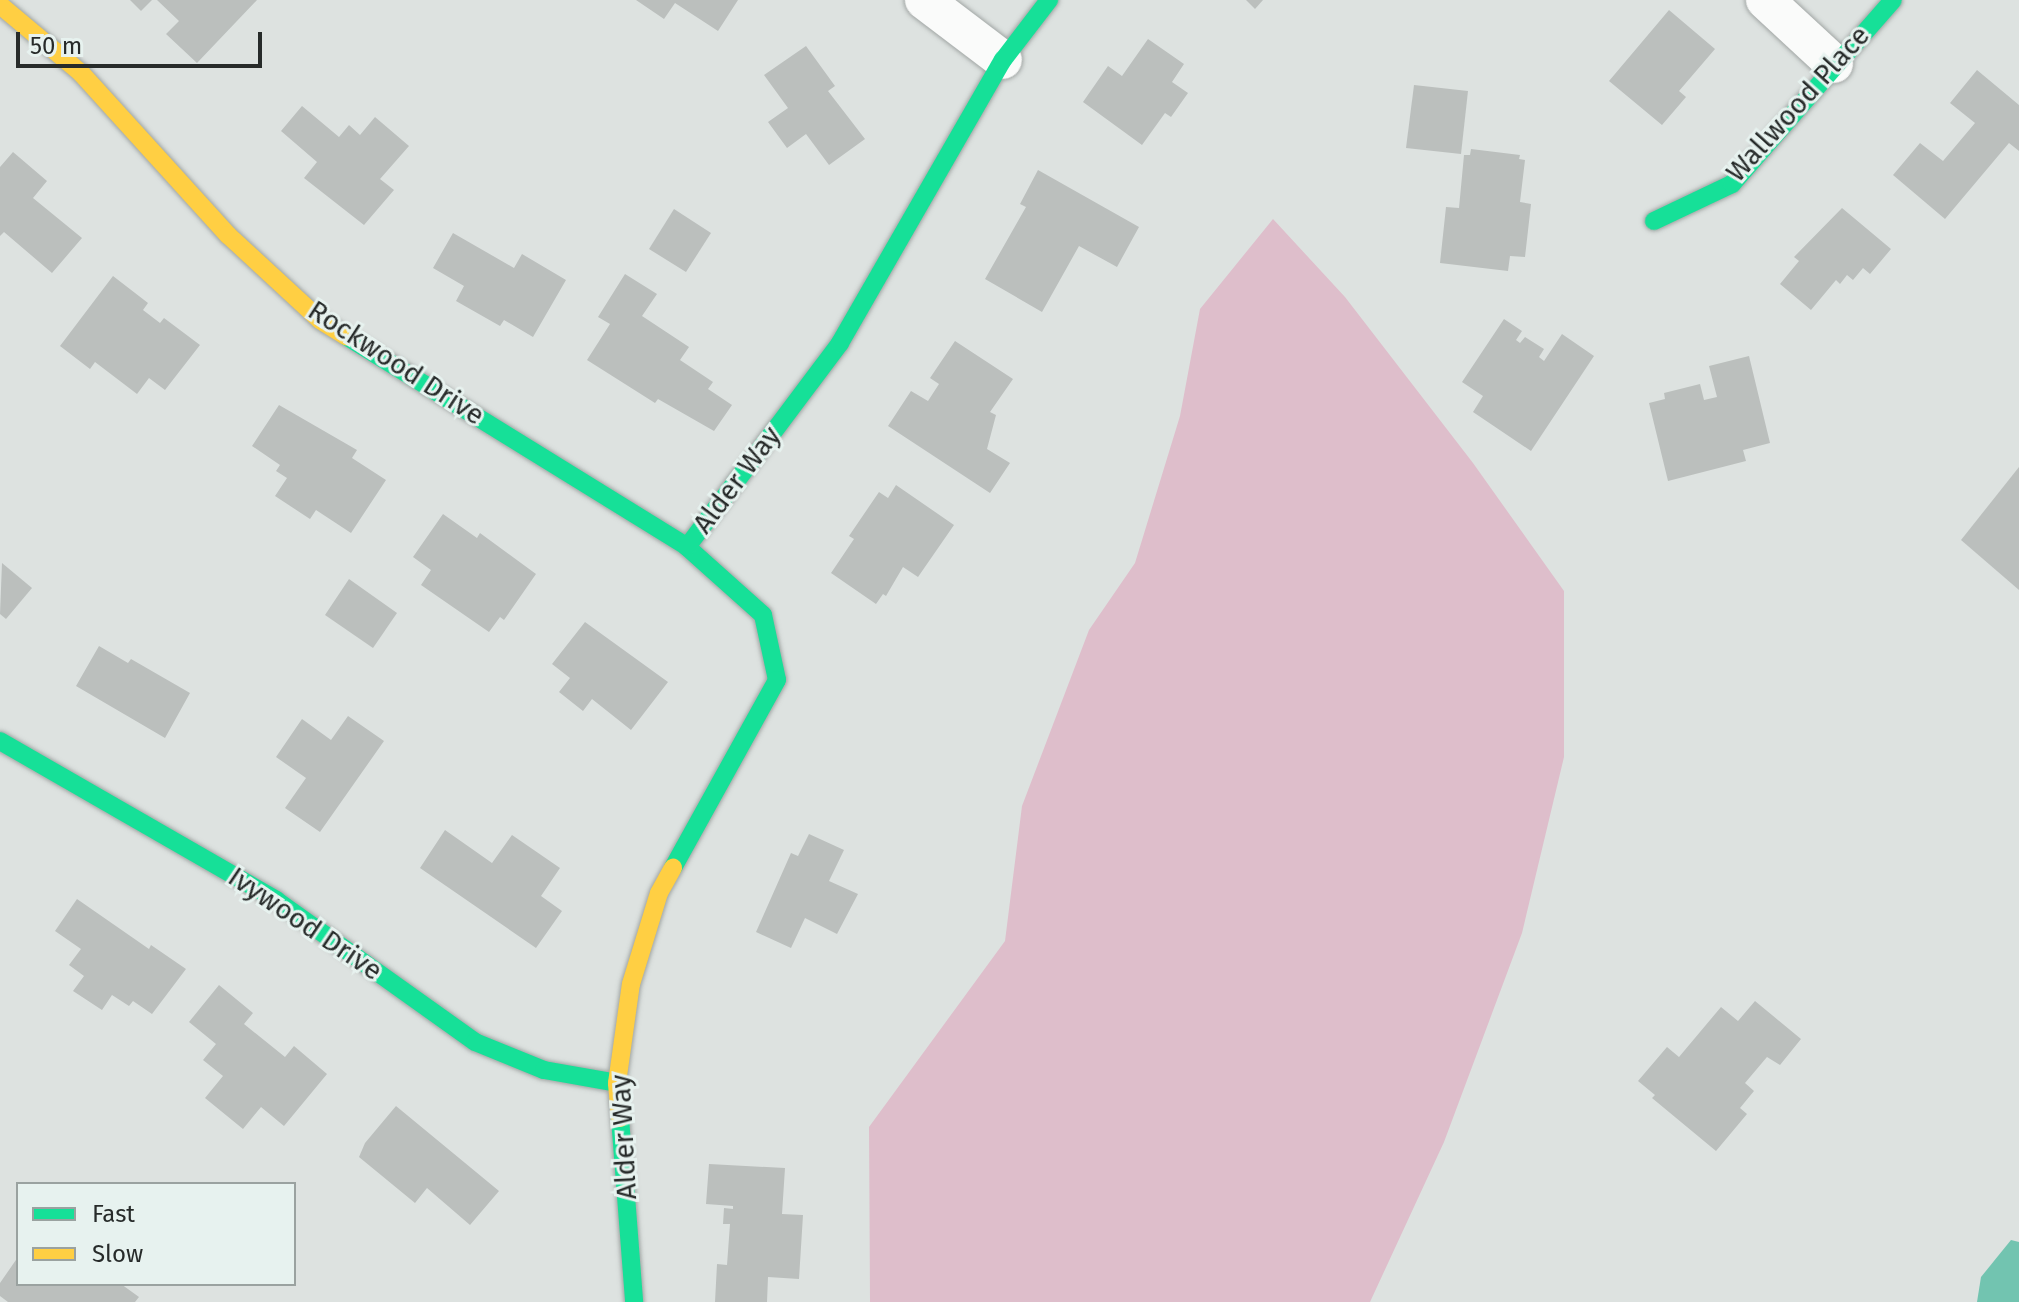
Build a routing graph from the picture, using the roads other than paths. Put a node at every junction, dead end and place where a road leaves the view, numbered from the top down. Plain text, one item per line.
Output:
1 (924, 0) edge
2 (1049, 0) edge
3 (1765, 0) edge
4 (1893, 0) edge
5 (0, 5) edge
6 (1003, 60) junction
7 (1834, 64) junction
8 (1654, 221) dead end
9 (687, 547) junction
10 (0, 741) edge
11 (617, 1083) junction
12 (634, 1302) edge

1 - 6 street
2 - 6 street, Alder Way
3 - 7 street
4 - 7 street, Wallwood Place
5 - 9 street, Rockwood Drive
6 - 9 street, Alder Way
7 - 8 street, Wallwood Place
9 - 11 street, Alder Way
10 - 11 street, Ivywood Drive
11 - 12 street, Alder Way

